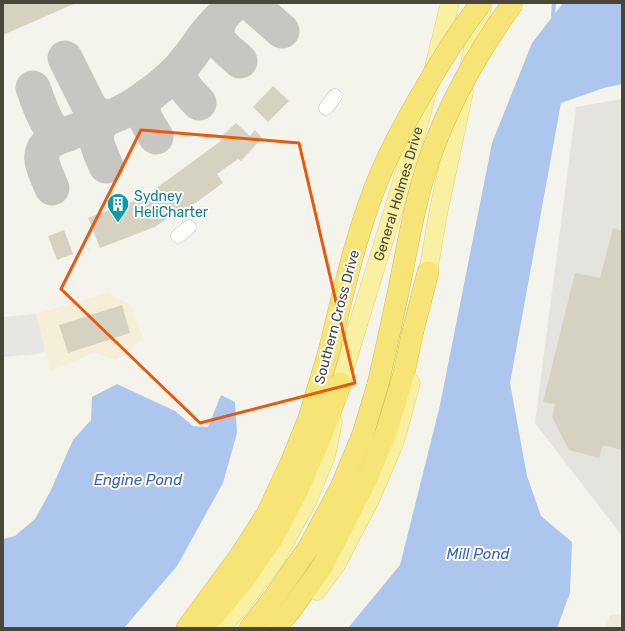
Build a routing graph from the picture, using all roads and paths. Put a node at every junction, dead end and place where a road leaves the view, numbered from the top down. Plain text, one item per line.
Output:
1 (450, 3) edge
2 (482, 3) edge
3 (513, 3) edge
4 (335, 96) dead end
5 (326, 108) dead end
6 (189, 228) dead end
7 (178, 236) dead end
8 (428, 272) junction
9 (342, 383) junction
10 (187, 628) edge
11 (199, 628) edge
12 (221, 628) edge
13 (250, 628) edge
14 (275, 628) edge
15 (288, 628) edge

1 - 9 main road, General Holmes Drive
2 - 8 main road
2 - 10 highway, Southern Cross Drive, bridge
3 - 13 highway, bridge
4 - 5 street
6 - 7 street
8 - 14 highway
8 - 15 main road
9 - 11 highway
9 - 12 main road, General Holmes Drive

